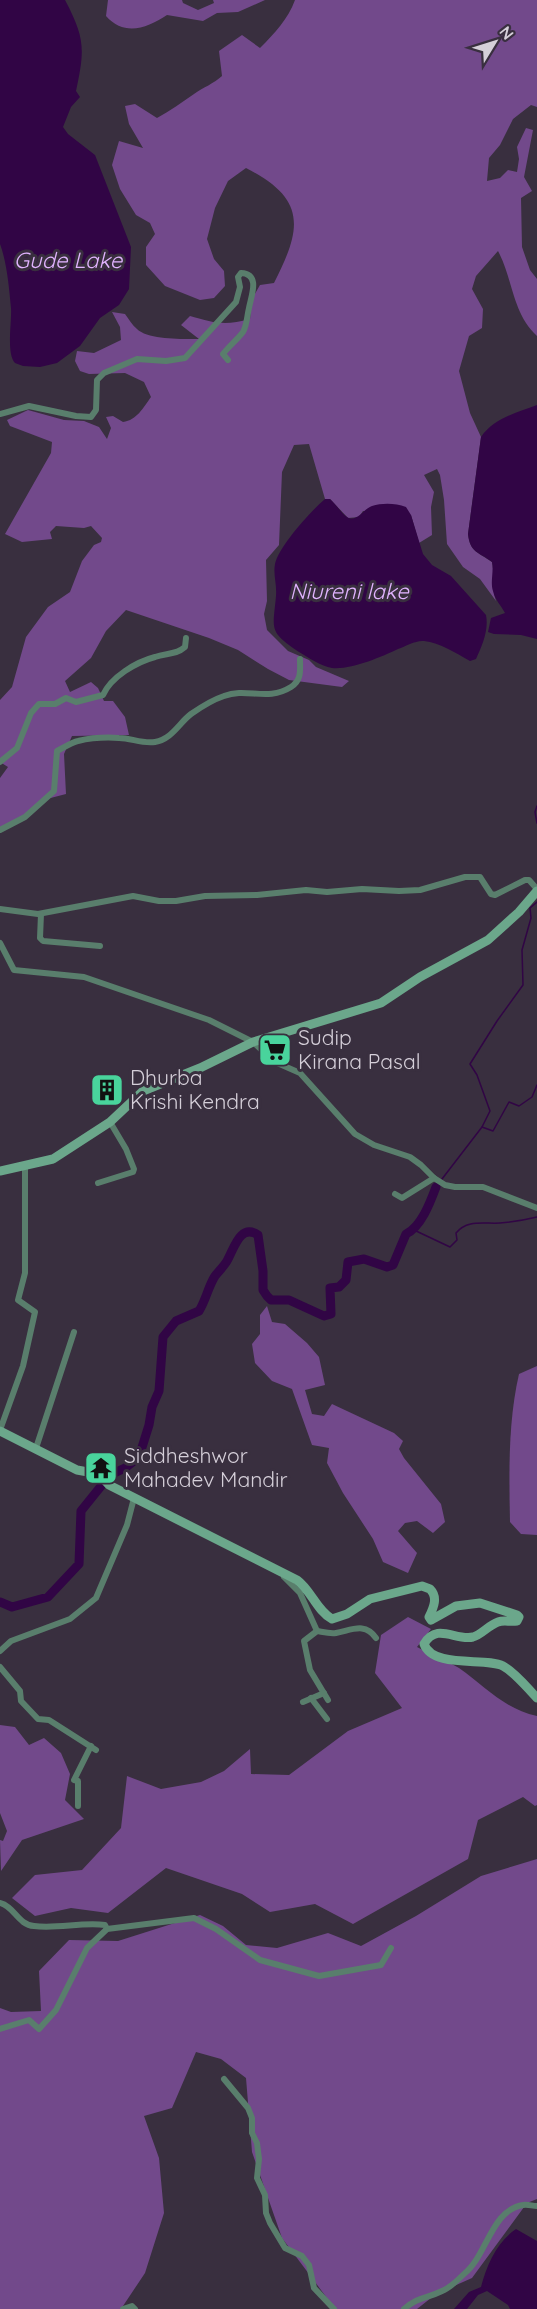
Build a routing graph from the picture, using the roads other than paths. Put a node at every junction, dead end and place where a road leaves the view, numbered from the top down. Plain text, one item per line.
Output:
1 (228, 360) dead end
2 (0, 414) edge
3 (186, 638) dead end
4 (300, 659) dead end
5 (0, 762) edge
6 (0, 830) edge
7 (537, 890) edge
8 (0, 909) edge
9 (40, 914) junction
10 (0, 943) edge
11 (100, 946) dead end
12 (253, 1042) junction
13 (110, 1122) junction
14 (25, 1167) junction
15 (0, 1171) edge
16 (434, 1178) junction
17 (98, 1184) dead end
18 (395, 1194) dead end
19 (537, 1208) edge
20 (74, 1332) dead end
21 (0, 1431) edge
22 (36, 1448) junction
23 (134, 1498) junction
24 (278, 1570) junction
25 (317, 1631) junction
26 (376, 1638) dead end
27 (0, 1651) edge
28 (0, 1667) edge
29 (324, 1693) junction
30 (311, 1698) junction
31 (537, 1698) edge
32 (328, 1700) dead end
33 (303, 1702) dead end
34 (327, 1719) dead end
35 (78, 1806) dead end
36 (0, 1903) edge
37 (107, 1929) junction
38 (391, 1948) dead end
39 (0, 2029) edge
40 (224, 2079) dead end
41 (537, 2206) edge
42 (123, 2309) edge
43 (135, 2309) edge
44 (334, 2309) edge
45 (404, 2309) edge

1 - 2 street
3 - 5 street
4 - 6 street
7 - 9 street
7 - 12 main road
8 - 9 street
9 - 11 street
10 - 12 street
12 - 13 main road
12 - 16 street
13 - 14 main road
13 - 17 street
14 - 15 main road
14 - 21 street
16 - 18 street
16 - 19 street
20 - 22 street
21 - 22 main road
22 - 23 main road
23 - 24 main road
23 - 27 street
24 - 25 street
24 - 31 main road
25 - 26 street
25 - 29 street
28 - 35 street
29 - 30 street
29 - 32 street
30 - 33 street
30 - 34 street
36 - 37 street
37 - 38 street
37 - 39 street
40 - 44 street
41 - 45 street
42 - 43 street

